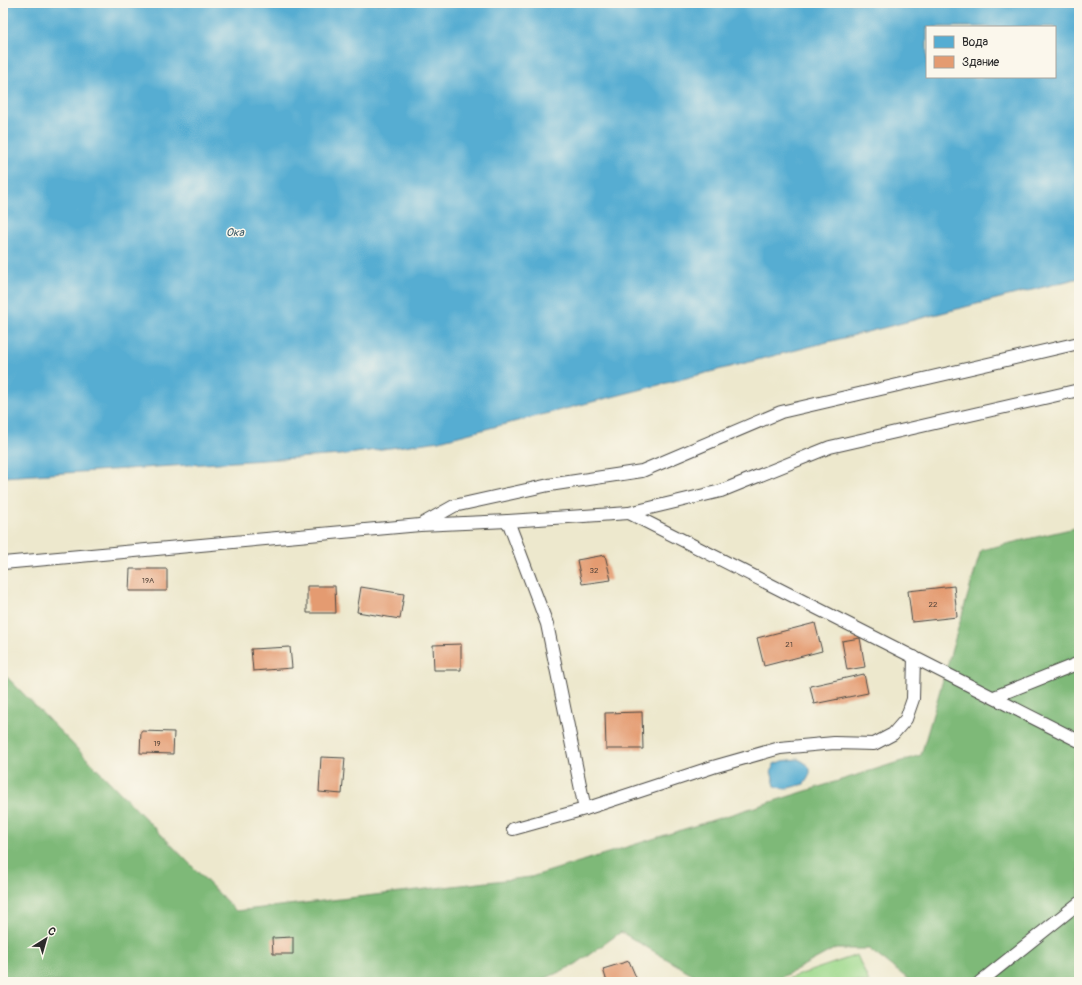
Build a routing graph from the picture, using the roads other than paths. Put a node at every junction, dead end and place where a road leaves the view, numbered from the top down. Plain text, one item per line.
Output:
1 (1079, 343) edge
2 (1079, 390) edge
3 (629, 513) junction
4 (508, 521) junction
5 (420, 525) junction
6 (3, 563) edge
7 (914, 657) junction
8 (1079, 662) edge
9 (994, 697) junction
10 (1079, 741) edge
11 (585, 809) junction
12 (513, 829) dead end
13 (1079, 903) edge
14 (980, 982) edge

1 - 5 lane
2 - 3 lane
3 - 4 lane
3 - 7 lane
4 - 5 lane
4 - 11 lane
5 - 6 lane
7 - 9 lane
7 - 11 lane
8 - 9 lane
9 - 10 lane
11 - 12 lane
13 - 14 lane

